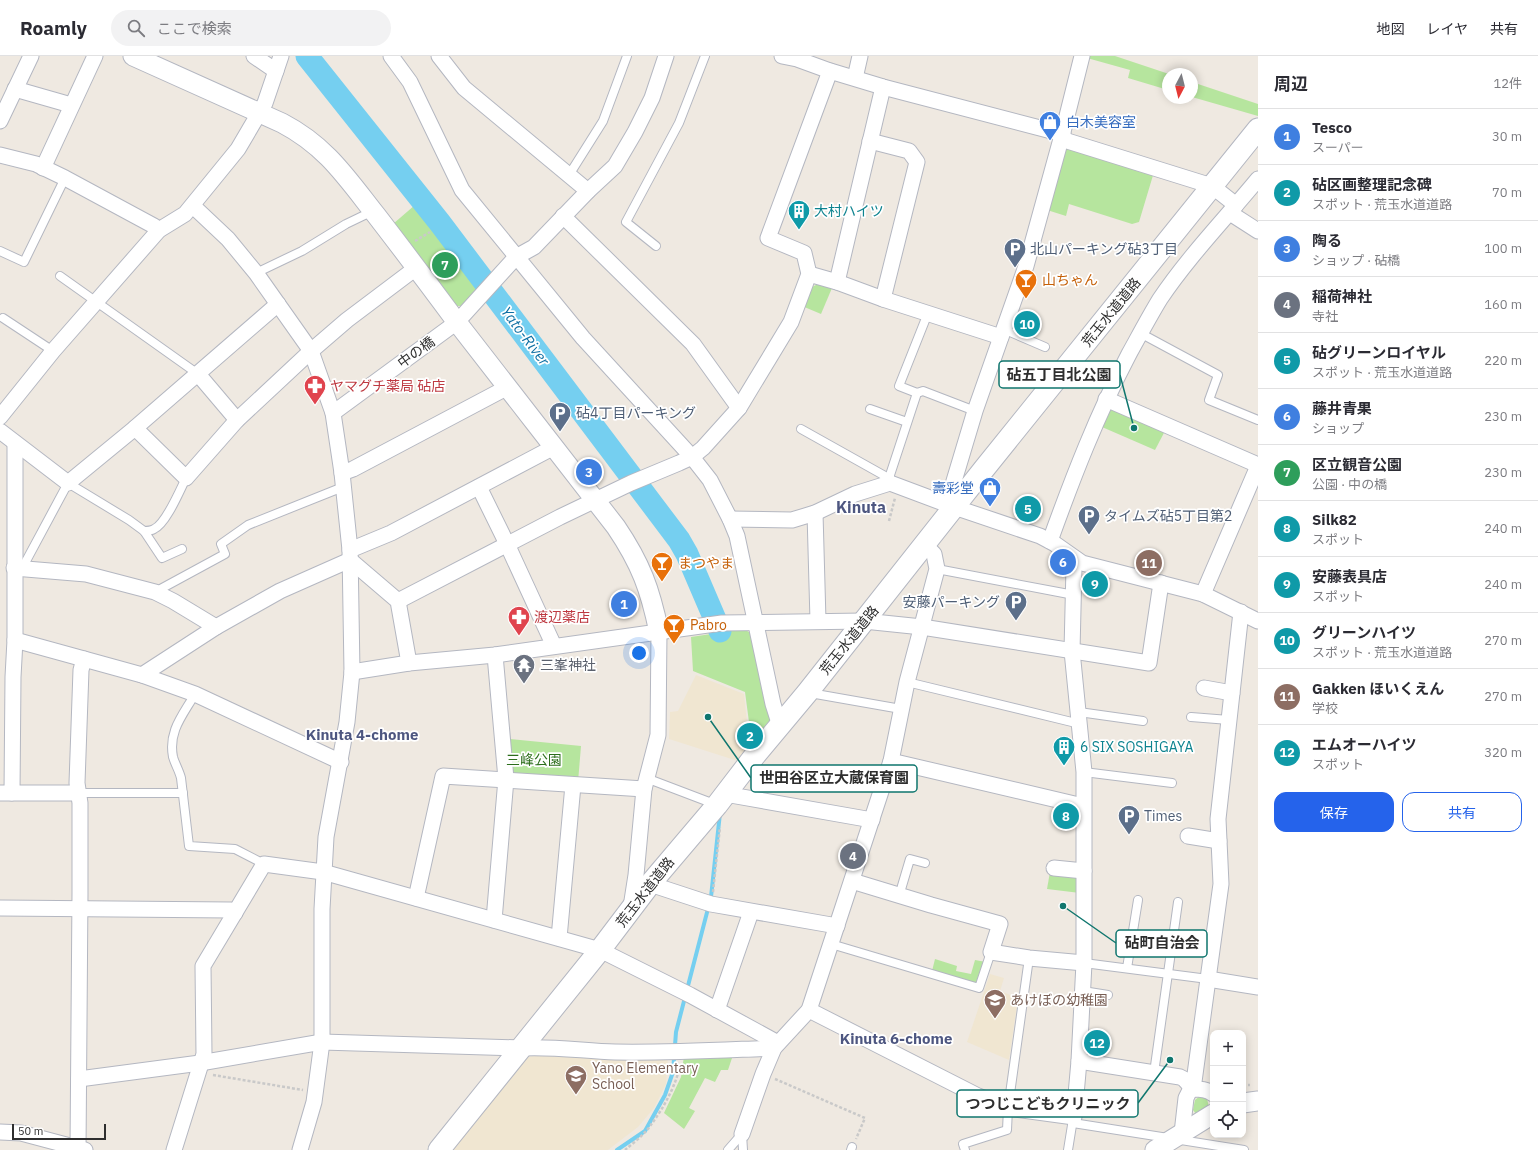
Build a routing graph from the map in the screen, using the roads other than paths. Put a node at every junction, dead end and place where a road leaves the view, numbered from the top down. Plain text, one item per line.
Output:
1 (30, 56) edge
2 (95, 56) edge
3 (133, 56) edge
4 (254, 56) edge
5 (281, 56) edge
6 (391, 56) edge
7 (439, 56) edge
8 (627, 56) edge
9 (666, 56) edge
10 (705, 56) edge
11 (782, 56) edge
12 (860, 56) edge
13 (1082, 56) edge
14 (798, 57) edge
15 (276, 71) junction
16 (830, 71) junction
17 (855, 78) junction
18 (882, 87) junction
19 (15, 89) junction
20 (71, 104) junction
21 (260, 113) junction
22 (0, 121) edge
23 (1258, 129) edge
24 (1062, 137) junction
25 (870, 141) junction
26 (0, 155) edge
27 (43, 168) junction
28 (569, 175) junction
29 (65, 178) junction
30 (1258, 179) edge
31 (1212, 186) junction
32 (588, 191) junction
33 (192, 206) junction
34 (1233, 209) junction
35 (373, 210) junction
36 (563, 216) junction
37 (159, 230) junction
38 (1258, 231) edge
39 (656, 246) dead end
40 (0, 251) edge
41 (516, 257) junction
42 (416, 268) junction
43 (256, 273) junction
44 (809, 274) junction
45 (60, 276) dead end
46 (837, 282) junction
47 (883, 298) junction
48 (96, 301) junction
49 (278, 304) junction
50 (928, 313) junction
51 (3, 318) dead end
52 (457, 322) junction
53 (1002, 333) junction
54 (1140, 333) junction
55 (1045, 347) dead end
56 (53, 350) junction
57 (311, 351) junction
58 (198, 374) junction
59 (508, 387) junction
60 (917, 393) junction
61 (1106, 399) junction
62 (739, 408) junction
63 (870, 409) dead end
64 (975, 411) junction
65 (333, 413) junction
66 (0, 417) edge
67 (237, 420) junction
68 (1258, 420) edge
69 (907, 422) junction
70 (135, 428) junction
71 (802, 428) dead end
72 (0, 431) edge
73 (15, 443) junction
74 (554, 447) junction
75 (692, 457) junction
76 (1258, 466) edge
77 (186, 478) junction
78 (342, 480) junction
79 (68, 483) junction
80 (894, 485) junction
81 (479, 487) junction
82 (595, 500) junction
83 (954, 507) junction
84 (815, 513) junction
85 (730, 519) junction
86 (144, 531) junction
87 (1050, 541) junction
88 (507, 544) junction
89 (925, 545) junction
90 (182, 549) dead end
91 (350, 555) junction
92 (1076, 559) junction
93 (13, 567) edge
94 (937, 569) junction
95 (1161, 583) junction
96 (154, 592) junction
97 (1203, 594) junction
98 (1074, 595) junction
99 (398, 601) junction
100 (1241, 612) junction
101 (818, 621) junction
102 (864, 621) junction
103 (1258, 621) edge
104 (755, 622) junction
105 (216, 627) junction
106 (922, 627) junction
107 (659, 632) junction
108 (15, 640) junction
109 (554, 646) junction
110 (1072, 651) junction
111 (495, 655) junction
112 (84, 659) junction
113 (409, 663) junction
114 (352, 672) junction
115 (142, 675) junction
116 (6, 677) edge
117 (906, 682) junction
118 (1204, 688) dead end
119 (807, 693) junction
120 (1232, 693) junction
121 (195, 694) junction
122 (901, 709) junction
123 (1191, 717) dead end
124 (1079, 718) junction
125 (1229, 720) junction
126 (1143, 721) dead end
127 (780, 726) junction
128 (892, 761) junction
129 (341, 762) junction
130 (1084, 772) junction
131 (506, 780) junction
132 (645, 783) junction
133 (1172, 783) dead end
134 (573, 785) junction
135 (78, 792) junction
136 (6, 793) edge
137 (183, 793) junction
138 (721, 799) junction
139 (1084, 806) junction
140 (872, 820) junction
141 (1188, 836) dead end
142 (1219, 841) junction
143 (925, 863) dead end
144 (264, 864) junction
145 (1054, 868) dead end
146 (1084, 871) junction
147 (323, 872) junction
148 (852, 881) junction
149 (650, 884) junction
150 (899, 896) junction
151 (416, 898) junction
152 (1138, 900) dead end
153 (1178, 902) dead end
154 (0, 908) edge
155 (631, 908) junction
156 (80, 909) junction
157 (751, 912) junction
158 (235, 913) junction
159 (494, 920) junction
160 (837, 926) junction
161 (559, 938) junction
162 (831, 944) junction
163 (600, 950) junction
164 (991, 952) junction
165 (1030, 958) junction
166 (1084, 963) junction
167 (1127, 968) junction
168 (1168, 973) junction
169 (1208, 979) junction
170 (1258, 987) edge
171 (1083, 991) junction
172 (1108, 995) dead end
173 (716, 1010) junction
174 (809, 1010) junction
175 (322, 1042) junction
176 (776, 1046) junction
177 (521, 1048) junction
178 (1079, 1061) junction
179 (199, 1068) junction
180 (1154, 1074) junction
181 (79, 1079) junction
182 (1193, 1089) junction
183 (1210, 1091) edge
184 (1258, 1101) edge
185 (1246, 1103) edge
186 (1008, 1108) junction
187 (1210, 1116) edge
188 (1073, 1120) junction
189 (0, 1132) edge
190 (742, 1134) junction
191 (1177, 1136) junction
192 (81, 1149) edge
193 (174, 1150) edge
194 (300, 1150) edge
195 (439, 1150) edge
196 (728, 1150) edge
197 (743, 1150) edge
198 (965, 1150) edge
199 (1068, 1150) edge
200 (1155, 1150) edge
201 (1244, 1150) edge

1 - 19 street
2 - 20 street
3 - 21 street
4 - 15 street
5 - 15 street
6 - 41 street
7 - 28 street
8 - 28 lane
9 - 32 street, 中の橋
10 - 39 lane
11 - 14 street
12 - 17 street
13 - 24 street
14 - 16 street
15 - 21 street
16 - 17 street
16 - 44 street
17 - 18 street
18 - 24 street
18 - 25 street
19 - 20 street
19 - 22 street
20 - 27 street
21 - 33 street
21 - 35 street
23 - 31 main road, 荒玉水道道路
24 - 31 street
24 - 53 street
25 - 46 street
25 - 47 street
26 - 27 street
27 - 29 street
28 - 32 street
29 - 37 street
29 - 40 lane
30 - 34 street
31 - 34 street
31 - 83 main road, 荒玉水道道路
32 - 36 street, 中の橋
33 - 37 street
33 - 43 street
34 - 38 street
34 - 54 street
35 - 42 street
35 - 43 lane
36 - 41 street, 中の橋
36 - 62 street
37 - 48 street
41 - 52 street, 中の橋
41 - 75 street
42 - 52 street
42 - 57 street
43 - 49 street
44 - 46 street
44 - 62 street
45 - 48 lane
46 - 47 street
47 - 50 street
48 - 56 street
48 - 58 lane
49 - 57 street
49 - 58 street
50 - 53 street
50 - 60 lane
51 - 56 lane
52 - 59 street
52 - 65 street, 中の橋
53 - 55 lane
53 - 64 street
54 - 61 street
54 - 68 lane
56 - 66 street
57 - 65 street
57 - 67 street
58 - 67 street
58 - 70 street
59 - 74 street
59 - 78 street
60 - 64 lane
60 - 69 lane
61 - 76 street
61 - 87 street
62 - 75 street
63 - 69 lane
64 - 83 street
65 - 78 street
67 - 77 street
69 - 80 lane
70 - 77 street
70 - 79 street
71 - 80 lane
72 - 73 street
73 - 79 street
73 - 93 street
74 - 81 street
74 - 82 street
75 - 82 street
75 - 85 street
76 - 97 street
77 - 86 lane
78 - 91 street
78 - 96 lane
79 - 86 lane
79 - 93 lane
80 - 83 street
80 - 84 street
81 - 88 street
81 - 91 street
82 - 88 street
82 - 107 street
83 - 87 street
83 - 89 main road, 荒玉水道道路
84 - 85 street
84 - 101 street
85 - 104 street
86 - 90 lane
87 - 92 street
88 - 99 street
88 - 109 street
89 - 94 street
89 - 102 main road, 荒玉水道道路
91 - 99 street
91 - 105 street
91 - 114 street
92 - 95 street
92 - 98 street
93 - 96 street
93 - 108 street
94 - 98 lane
94 - 106 street
95 - 97 street
95 - 110 street
96 - 105 street
97 - 100 street
98 - 110 street
99 - 113 street
100 - 103 street
100 - 120 street
101 - 102 street
101 - 104 street
102 - 106 street
102 - 119 main road, 荒玉水道道路
104 - 107 street
104 - 127 street
105 - 115 street
106 - 110 street
106 - 117 street
107 - 109 street
107 - 132 street
108 - 112 street
108 - 116 street
109 - 111 street
110 - 124 street
111 - 113 street
111 - 131 street
112 - 115 street
112 - 135 street
113 - 114 street
114 - 129 street
115 - 121 street
116 - 136 street
117 - 122 street
117 - 124 lane
118 - 120 street
119 - 122 lane
119 - 127 main road, 荒玉水道道路
120 - 125 street
121 - 129 street
121 - 137 lane
122 - 128 street
123 - 125 lane
124 - 126 lane
124 - 130 street
125 - 142 street
127 - 138 main road, 荒玉水道道路
128 - 139 street
128 - 140 street
129 - 147 street
130 - 133 lane
130 - 139 street
131 - 134 street
131 - 151 street
131 - 159 street
132 - 134 street
132 - 138 lane
132 - 155 street
134 - 161 street
135 - 136 street
135 - 137 lane
135 - 156 street
137 - 144 lane
138 - 140 street
138 - 149 main road, 荒玉水道道路
139 - 146 street
140 - 148 street
141 - 142 street
142 - 169 street
143 - 150 lane
144 - 147 street
144 - 158 street
145 - 146 street
146 - 166 street
147 - 151 street
147 - 175 street
148 - 150 street
148 - 160 street
149 - 155 main road, 荒玉水道道路
149 - 157 street
150 - 164 street
151 - 159 street
152 - 167 lane
153 - 168 lane
154 - 156 street
155 - 163 main road, 荒玉水道道路
156 - 158 street
156 - 181 street
157 - 160 street
157 - 173 street
158 - 179 street
159 - 161 street
160 - 162 street
161 - 163 street
162 - 164 lane
162 - 174 street
163 - 173 street
163 - 177 main road, 荒玉水道道路
164 - 165 street
165 - 166 street
165 - 186 lane
166 - 167 lane
166 - 171 street
167 - 168 lane
168 - 169 lane
168 - 180 lane
169 - 170 street
169 - 182 street
171 - 172 lane
171 - 178 street
173 - 176 street
174 - 176 street
174 - 186 street
175 - 177 street
175 - 179 street
175 - 194 street
176 - 177 street
176 - 190 street
177 - 195 main road, 荒玉水道道路
178 - 180 street
178 - 188 street
179 - 181 street
179 - 193 street
180 - 182 street
181 - 192 street
182 - 183 street
182 - 191 street
184 - 185 street
186 - 188 street
186 - 198 lane
187 - 191 street
188 - 191 lane
188 - 199 lane
189 - 192 street
190 - 196 lane
190 - 197 lane
191 - 200 street
191 - 201 lane

